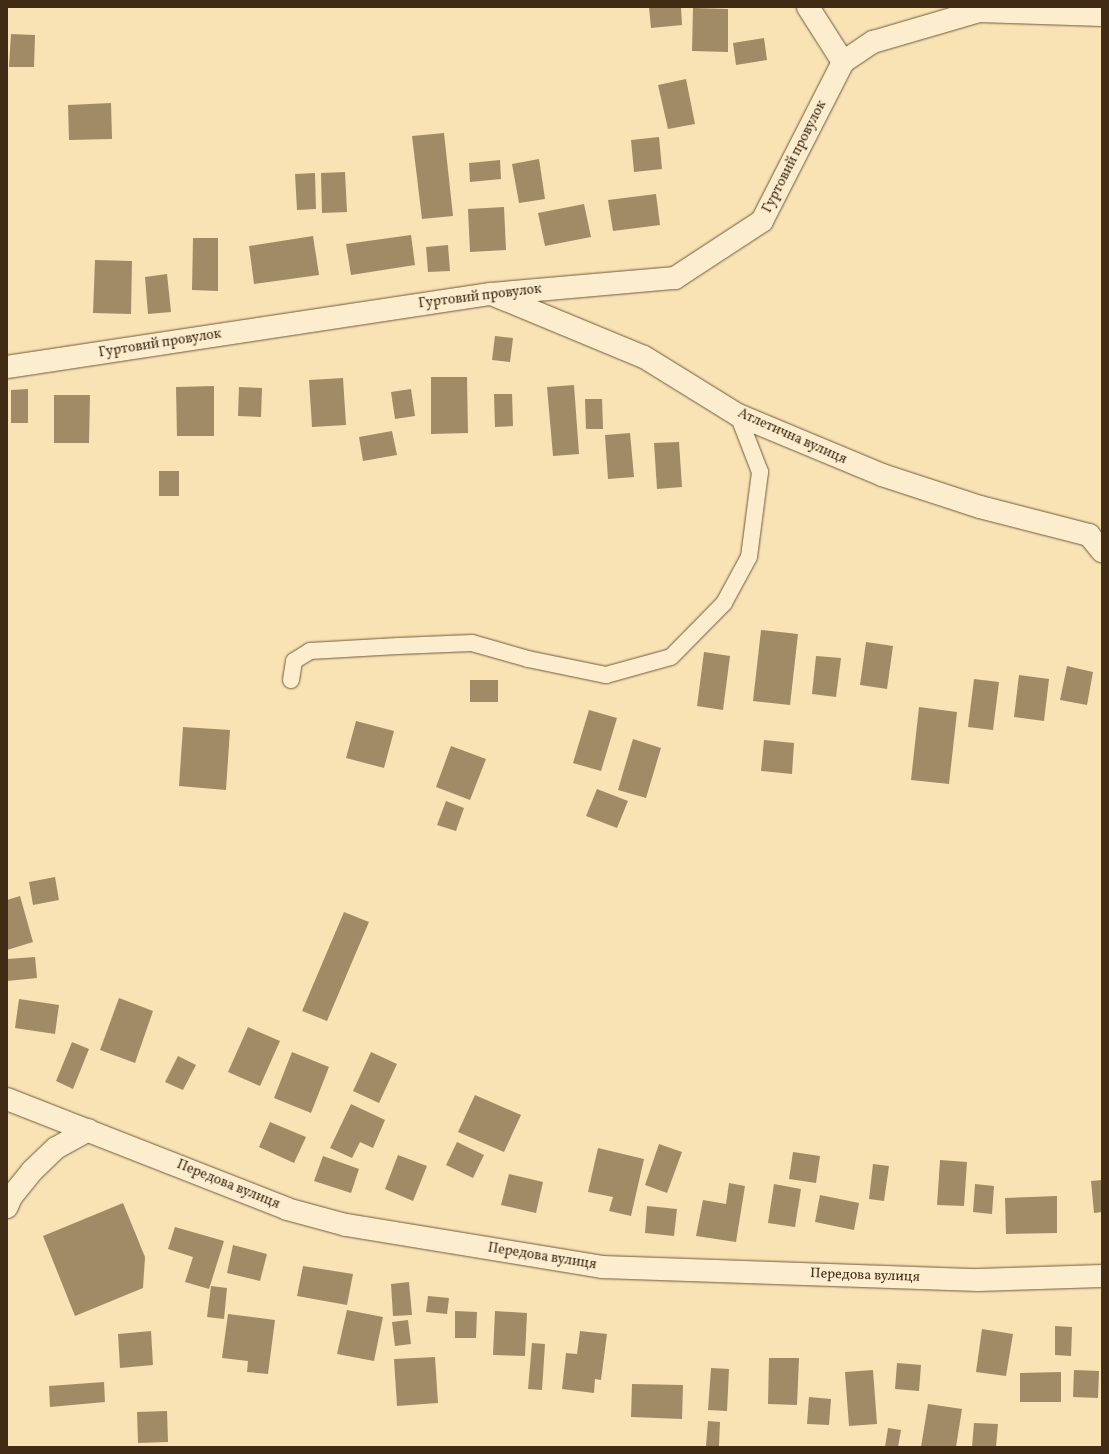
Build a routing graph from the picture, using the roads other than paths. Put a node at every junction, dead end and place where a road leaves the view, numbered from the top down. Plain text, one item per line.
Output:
1 (808, 7) edge
2 (1102, 15) edge
3 (844, 62) junction
4 (491, 294) junction
5 (7, 367) edge
6 (738, 414) junction
7 (1102, 551) edge
8 (291, 680) dead end
9 (7, 1099) edge
10 (88, 1130) junction
11 (7, 1207) edge
12 (1102, 1276) edge

1 - 3 street
2 - 3 street
3 - 4 street, Гуртовий провулок
4 - 5 street, Гуртовий провулок
4 - 6 street, Атлетична вулиця
6 - 7 street, Атлетична вулиця
6 - 8 lane
9 - 10 street, Передова вулиця
10 - 11 street
10 - 12 street, Передова вулиця

